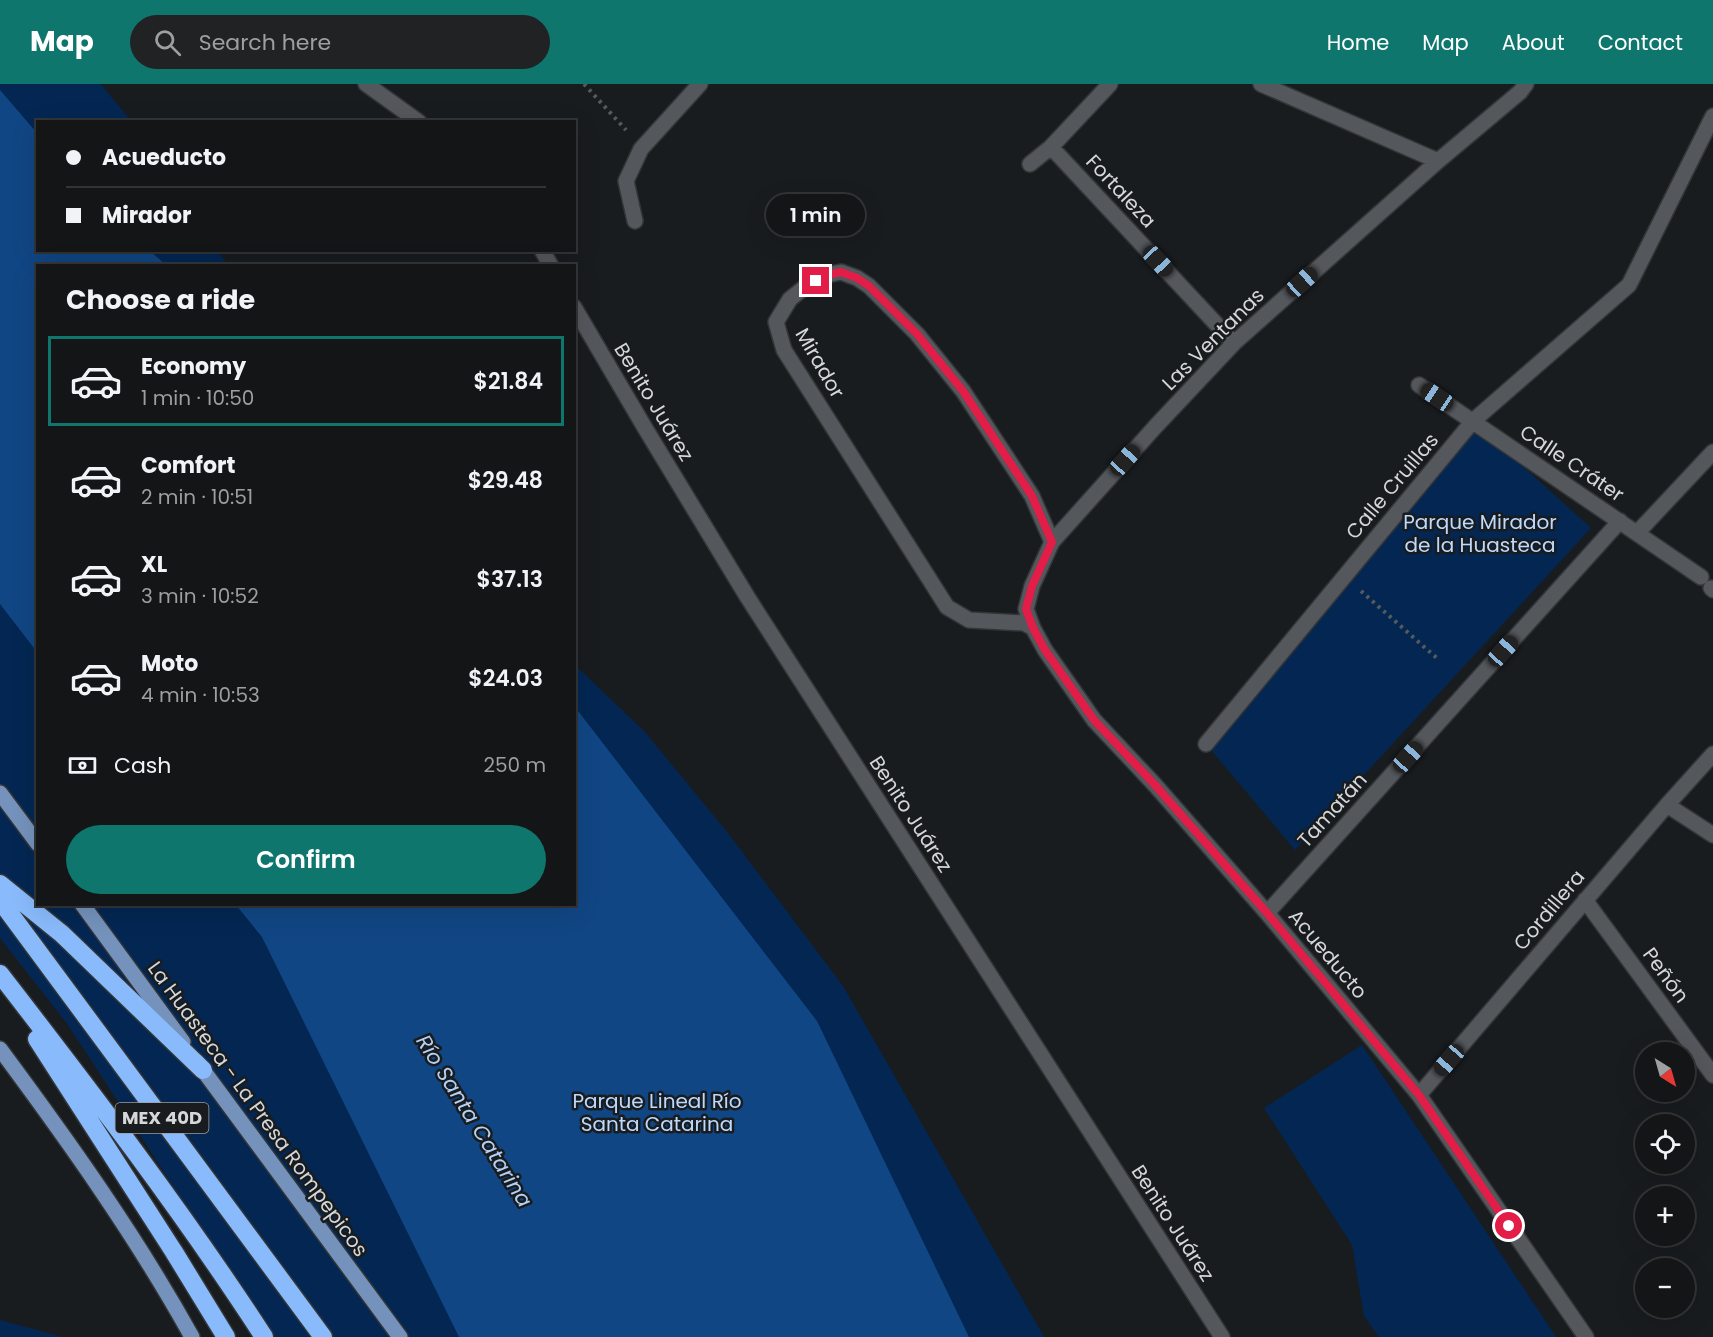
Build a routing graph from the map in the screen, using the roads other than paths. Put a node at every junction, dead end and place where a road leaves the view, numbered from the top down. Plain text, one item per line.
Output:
1 (366, 84) edge
2 (700, 84) edge
3 (1110, 84) edge
4 (1261, 84) edge
5 (1526, 84) edge
6 (1713, 116) edge
7 (416, 120) edge
8 (1051, 147) junction
9 (1438, 162) junction
10 (1030, 164) dead end
11 (635, 221) dead end
12 (576, 310) edge
13 (1234, 343) junction
14 (1419, 385) dead end
15 (1473, 421) junction
16 (1713, 453) edge
17 (1620, 521) junction
18 (1636, 533) junction
19 (1052, 542) junction
20 (1708, 585) edge
21 (1026, 609) joint
22 (1033, 628) junction
23 (1206, 744) dead end
24 (1713, 754) edge
25 (0, 793) edge
26 (1667, 805) junction
27 (1713, 835) edge
28 (36, 841) edge
29 (0, 885) edge
30 (0, 900) edge
31 (1585, 900) junction
32 (83, 906) edge
33 (1267, 913) junction
34 (0, 975) edge
35 (0, 1049) edge
36 (203, 1070) junction
37 (1713, 1075) edge
38 (1419, 1095) junction
39 (192, 1337) edge
40 (226, 1337) edge
41 (264, 1337) edge
42 (323, 1337) edge
43 (400, 1337) edge
44 (1222, 1337) edge
45 (1586, 1337) edge

1 - 7 street
2 - 11 street
3 - 8 street
4 - 9 street
5 - 9 street, Las Ventanas
6 - 15 street, Calle Cruillas
8 - 10 street
8 - 13 street, Fortaleza
9 - 13 street, Las Ventanas
12 - 44 street, Benito Juárez
13 - 19 street, Las Ventanas
14 - 15 street, Calle Cráter
15 - 17 street, Calle Cráter
15 - 23 street, Calle Cruillas
16 - 18 street
17 - 18 street, Calle Cráter
17 - 33 street, Tamatán
18 - 20 street, Calle Cráter
19 - 21 street, Las Ventanas
19 - 22 street, Mirador
21 - 22 street, Acueducto
22 - 33 street, Acueducto
24 - 26 street, Cordillera
25 - 28 main road
26 - 27 street
26 - 31 street, Cordillera
29 - 36 highway
30 - 42 highway, MEX 40D
31 - 37 street, Peñón
31 - 38 street, Cordillera
32 - 36 main road, La Huasteca - La Presa Rompepicos
33 - 38 street, Acueducto
34 - 40 highway, MEX 40D
34 - 41 highway, MEX 40D
35 - 39 main road
36 - 43 main road, La Huasteca - La Presa Rompepicos
38 - 45 street, Acueducto

